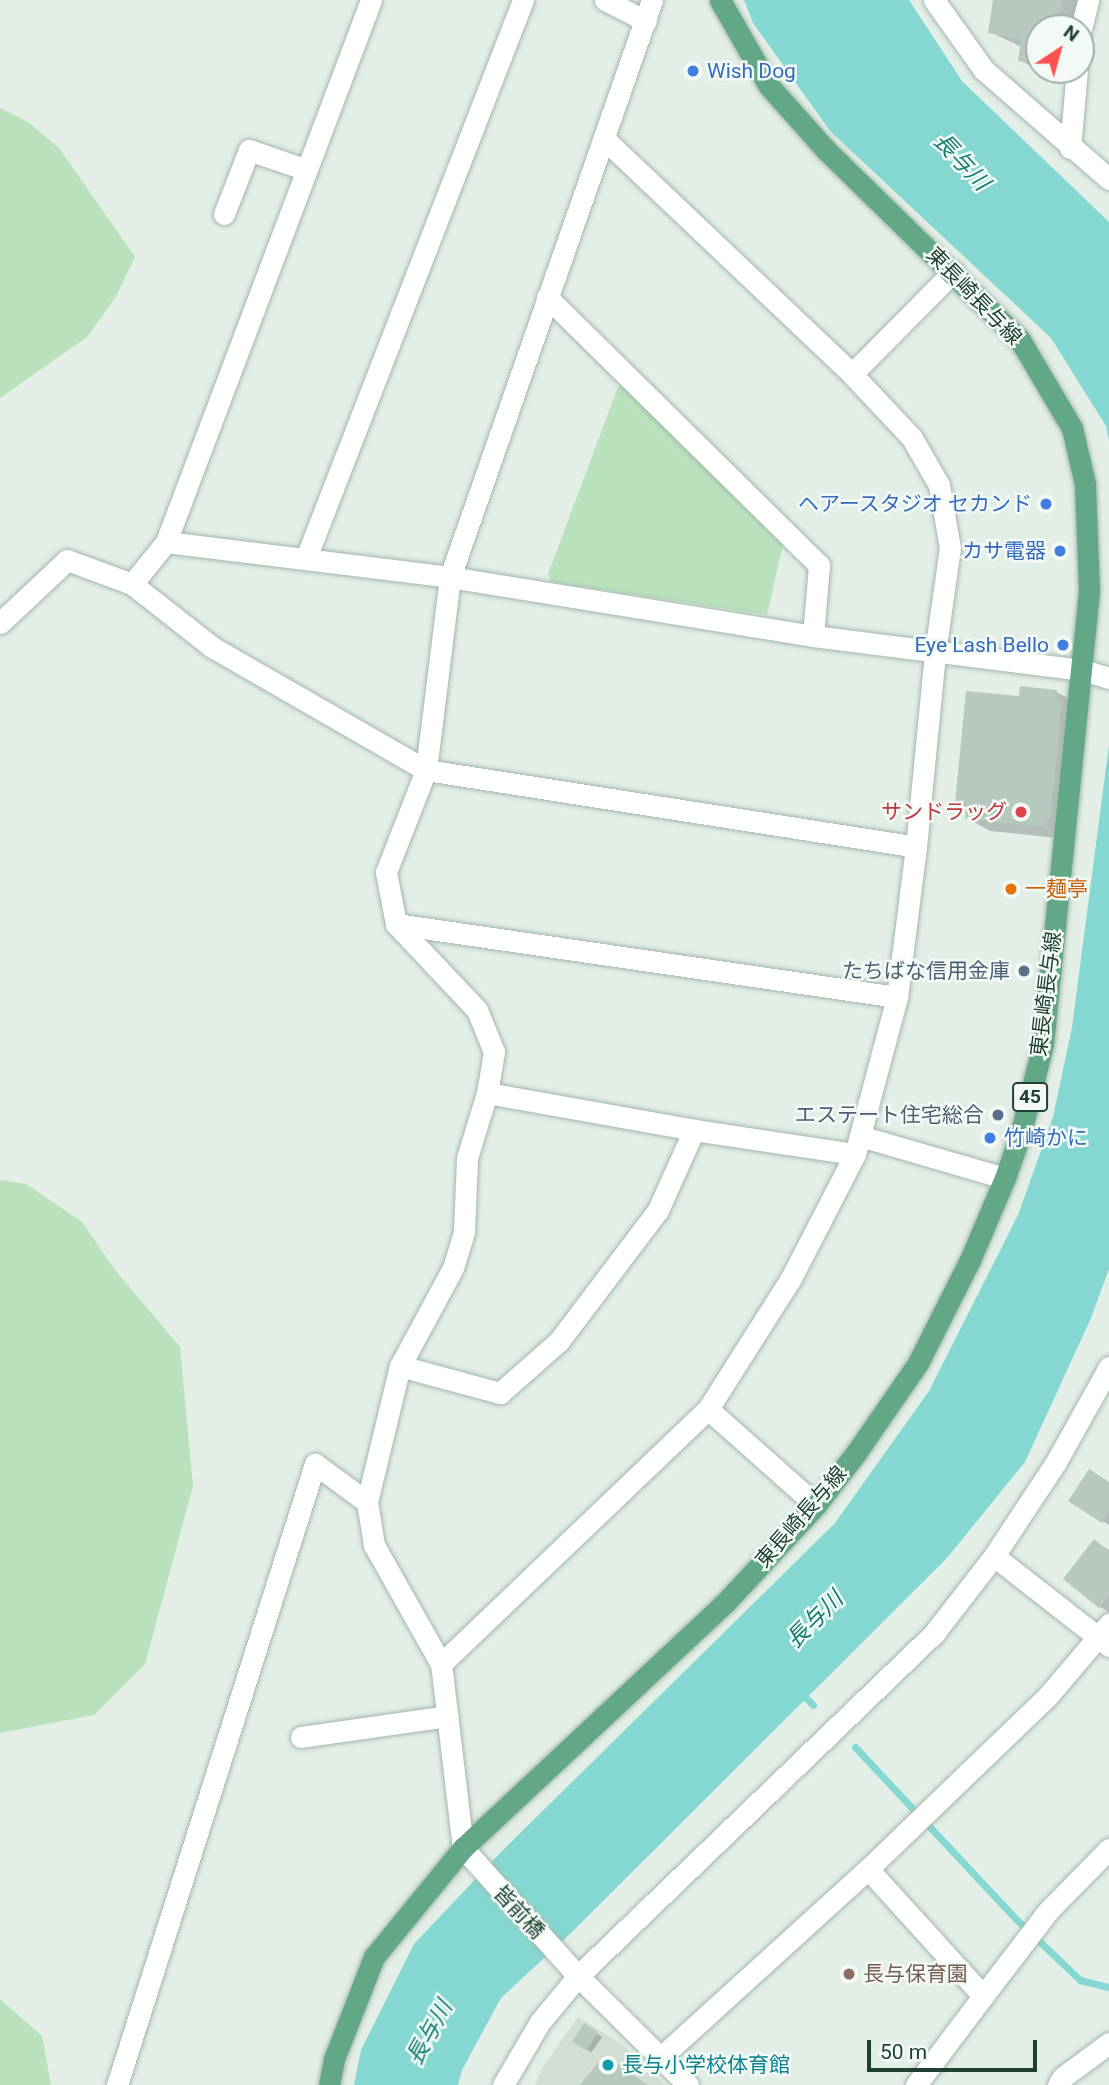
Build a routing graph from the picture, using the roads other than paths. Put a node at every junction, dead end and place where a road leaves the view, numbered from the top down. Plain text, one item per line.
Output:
1 (371, 0) edge
2 (523, 0) edge
3 (605, 0) edge
4 (652, 0) edge
5 (720, 0) edge
6 (934, 0) edge
7 (646, 21) junction
8 (1076, 84) edge
9 (604, 139) junction
10 (1070, 148) junction
11 (307, 170) junction
12 (1109, 179) edge
13 (224, 214) dead end
14 (953, 272) junction
15 (547, 297) junction
16 (852, 374) junction
17 (166, 542) junction
18 (306, 558) junction
19 (450, 577) junction
20 (132, 584) junction
21 (0, 623) edge
22 (813, 636) junction
23 (935, 653) junction
24 (1097, 675) edge
25 (426, 770) junction
26 (916, 847) junction
27 (396, 925) junction
28 (897, 997) junction
29 (487, 1093) junction
30 (694, 1130) junction
31 (858, 1145) junction
32 (1004, 1178) junction
33 (400, 1366) junction
34 (1109, 1367) edge
35 (708, 1409) junction
36 (367, 1502) junction
37 (816, 1505) junction
38 (994, 1556) junction
39 (1106, 1636) edge
40 (441, 1664) junction
41 (448, 1716) junction
42 (301, 1737) dead end
43 (1109, 1849) edge
44 (467, 1854) junction
45 (868, 1869) junction
46 (572, 1970) junction
47 (983, 1996) junction
48 (1109, 2043) edge
49 (659, 2059) junction
50 (117, 2085) edge
51 (329, 2085) edge
52 (503, 2085) edge
53 (688, 2085) edge
54 (916, 2085) edge
55 (1058, 2085) edge

1 - 11 street
2 - 18 street
3 - 7 street
4 - 7 street
5 - 14 main road, 東長崎長与線 / 45
6 - 10 street
7 - 9 street
8 - 10 street
9 - 15 street
9 - 16 street
10 - 12 street
11 - 13 street
11 - 17 street
14 - 16 street
14 - 24 main road, 東長崎長与線 / 45
15 - 19 street
15 - 22 street
16 - 23 street
17 - 18 street
17 - 20 street
18 - 19 street
19 - 22 street
19 - 25 street
20 - 21 street
20 - 25 street
22 - 23 street
23 - 24 street
23 - 26 street
24 - 32 main road, 東長崎長与線 / 45
25 - 26 street
25 - 27 street
26 - 28 street
27 - 28 street
27 - 29 street
28 - 31 street
29 - 30 street
29 - 33 street
30 - 31 street
30 - 33 street
31 - 32 street
31 - 35 street
32 - 37 main road, 東長崎長与線 / 45
33 - 36 street
34 - 38 street
35 - 37 street
35 - 40 street
36 - 40 street
36 - 50 street
37 - 44 main road, 東長崎長与線 / 45
38 - 39 street
38 - 46 street
39 - 45 street
40 - 41 street
41 - 42 street
41 - 44 street
43 - 47 street
44 - 46 street, 皆前橋
44 - 51 main road, 東長崎長与線 / 45
45 - 47 street
45 - 49 street
46 - 49 street, 皆前橋
46 - 52 street
47 - 54 street
48 - 55 street
49 - 53 street, 皆前橋

